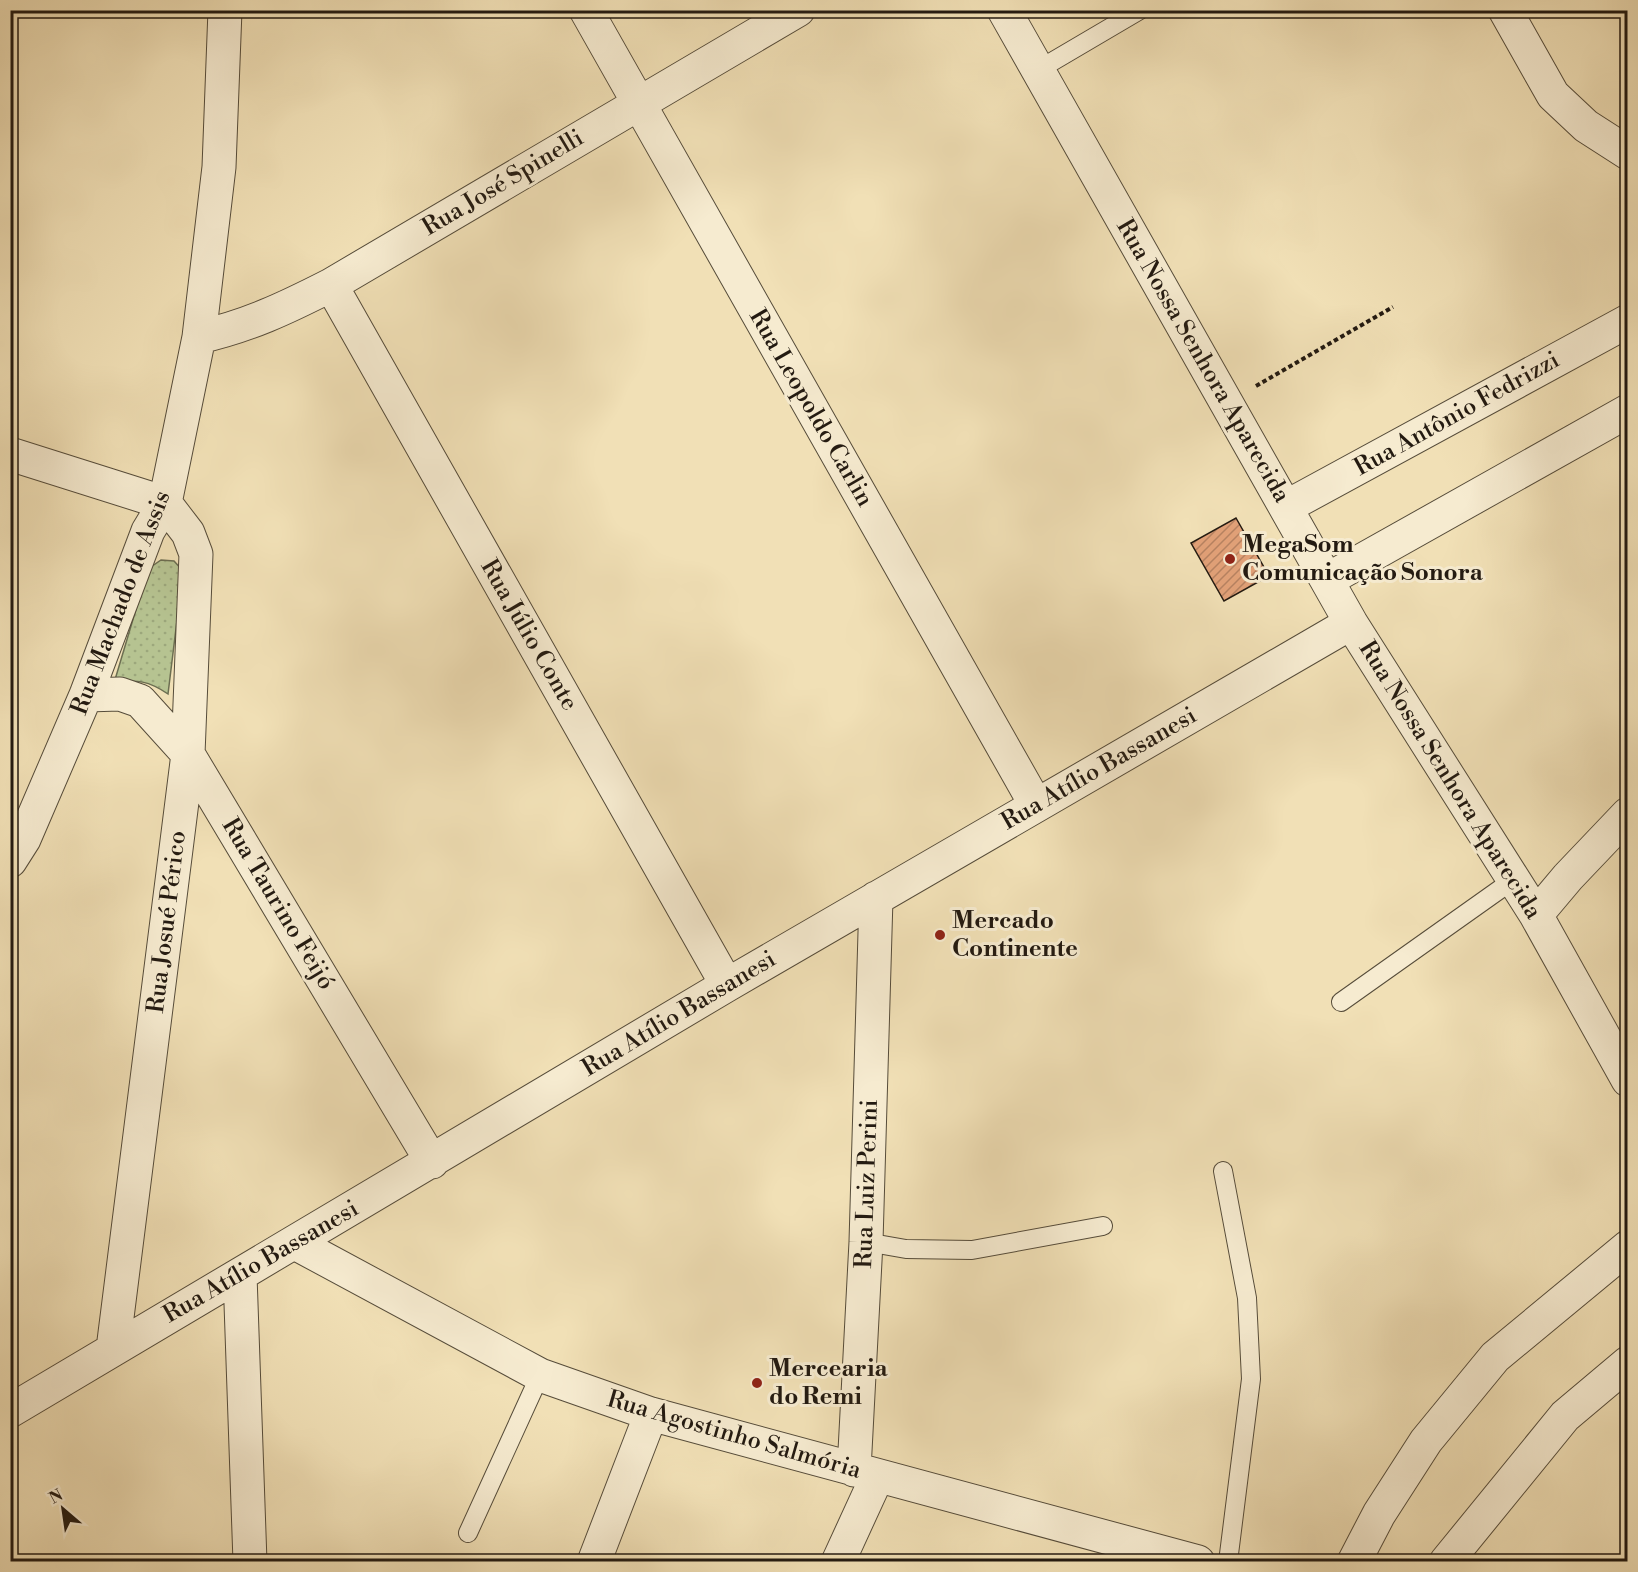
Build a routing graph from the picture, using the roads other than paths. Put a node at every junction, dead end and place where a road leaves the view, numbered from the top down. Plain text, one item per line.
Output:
1 (225, 10) edge
2 (586, 10) edge
3 (798, 10) edge
4 (1004, 10) edge
5 (1140, 10) edge
6 (1504, 10) edge
7 (1038, 70) junction
8 (638, 103) junction
9 (1628, 153) edge
10 (331, 285) junction
11 (1628, 321) edge
12 (199, 337) junction
13 (1628, 411) edge
14 (10, 454) edge
15 (165, 503) junction
16 (1286, 507) junction
17 (1327, 580) junction
18 (1351, 623) junction
19 (86, 695) junction
20 (188, 754) junction
21 (1036, 805) junction
22 (1628, 814) edge
23 (10, 861) edge
24 (1513, 880) junction
25 (876, 898) junction
26 (1536, 915) junction
27 (727, 985) junction
28 (1341, 1002) dead end
29 (1628, 1080) edge
30 (432, 1162) junction
31 (1223, 1171) dead end
32 (1103, 1226) dead end
33 (866, 1242) junction
34 (295, 1243) junction
35 (1628, 1247) edge
36 (240, 1275) junction
37 (113, 1349) junction
38 (1628, 1363) edge
39 (540, 1375) junction
40 (10, 1411) edge
41 (651, 1414) junction
42 (866, 1473) junction
43 (468, 1533) dead end
44 (1126, 1553) edge
45 (249, 1562) edge
46 (594, 1562) edge
47 (838, 1562) edge
48 (1198, 1562) edge
49 (1228, 1562) edge
50 (1354, 1562) edge
51 (1446, 1562) edge

1 - 12 street, Rua Machado de Assis
2 - 8 street, Rua Leopoldo Carlin
3 - 8 street, Rua José Spinelli
4 - 7 street, Rua Nossa Senhora Aparecida
5 - 7 lane
6 - 9 street
7 - 16 street, Rua Nossa Senhora Aparecida
8 - 10 street, Rua José Spinelli
8 - 21 street, Rua Leopoldo Carlin
10 - 12 street, Rua José Spinelli
10 - 27 street, Rua Júlio Conte
11 - 16 street, Rua Antônio Fedrizzi
12 - 15 street, Rua Machado de Assis
13 - 17 street
14 - 15 street
15 - 19 street, Rua Machado de Assis
15 - 20 street, Rua Josué Périco
16 - 17 street, Rua Nossa Senhora Aparecida
17 - 18 street, Rua Nossa Senhora Aparecida
18 - 21 street, Rua Atílio Bassanesi
18 - 24 street, Rua Nossa Senhora Aparecida
19 - 20 street, Rua Taurino Feijó
19 - 23 street, Rua Machado de Assis
20 - 30 street, Rua Taurino Feijó
20 - 37 street, Rua Josué Périco
21 - 25 street, Rua Atílio Bassanesi
22 - 26 street
24 - 26 street, Rua Nossa Senhora Aparecida
24 - 28 lane
25 - 27 street, Rua Atílio Bassanesi
25 - 33 street, Rua Luiz Perini
26 - 29 street, Rua Nossa Senhora Aparecida
27 - 30 street, Rua Atílio Bassanesi
30 - 34 street, Rua Atílio Bassanesi
31 - 49 lane
32 - 33 lane
33 - 42 street, Rua Luiz Perini
34 - 36 street, Rua Atílio Bassanesi
34 - 39 street, Rua Agostinho Salmória
35 - 50 street
36 - 37 street, Rua Atílio Bassanesi
36 - 45 street
37 - 40 street, Rua Atílio Bassanesi
38 - 51 street
39 - 41 street, Rua Agostinho Salmória
39 - 43 lane
41 - 42 street, Rua Agostinho Salmória
41 - 46 street
42 - 44 street, Rua Agostinho Salmória
42 - 47 street
44 - 48 street, Rua Agostinho Salmória

